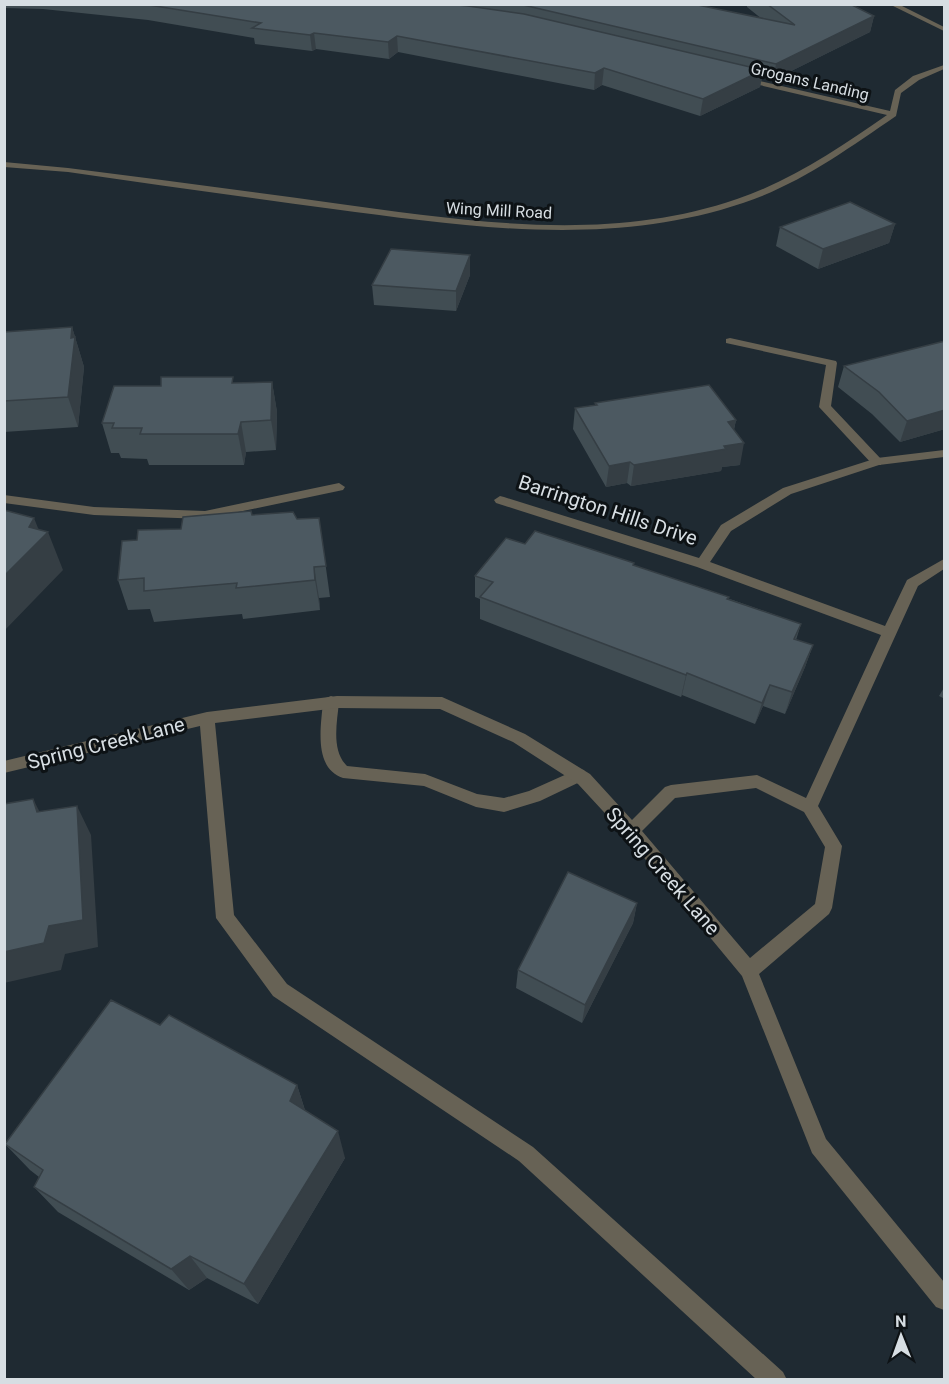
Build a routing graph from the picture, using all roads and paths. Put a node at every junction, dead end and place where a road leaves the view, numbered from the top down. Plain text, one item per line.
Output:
1 (892, 4) edge
2 (945, 29) edge
3 (945, 68) edge
4 (729, 75) edge
5 (893, 114) junction
6 (4, 164) edge
7 (730, 341) dead end
8 (945, 454) edge
9 (877, 462) junction
10 (339, 487) dead end
11 (4, 499) edge
12 (500, 500) dead end
13 (945, 563) edge
14 (702, 564) junction
15 (890, 633) junction
16 (331, 702) junction
17 (207, 718) junction
18 (4, 767) edge
19 (578, 775) junction
20 (810, 807) junction
21 (632, 831) junction
22 (748, 971) junction
23 (945, 1299) edge
24 (775, 1380) edge

1 - 2 street
3 - 5 street
4 - 5 street, Grogans Landing
5 - 6 street, Wing Mill Road
7 - 9 street
8 - 9 street, Barrington Hills Drive
9 - 14 street, Barrington Hills Drive
10 - 11 street
12 - 14 street, Barrington Hills Drive
13 - 15 street
14 - 15 street, Barrington Hills Drive
15 - 20 street
16 - 17 street, Spring Creek Lane
16 - 19 street, Spring Creek Lane
16 - 19 street
17 - 18 street, Spring Creek Lane
17 - 24 street, Spring Creek Lane
19 - 21 street, Spring Creek Lane
20 - 21 street
20 - 22 street
21 - 22 street, Spring Creek Lane
22 - 23 street, Spring Creek Lane

